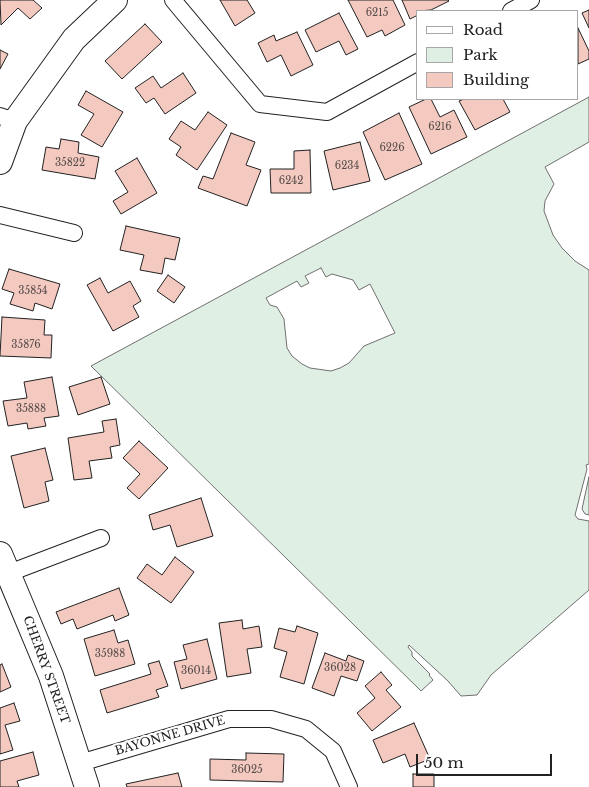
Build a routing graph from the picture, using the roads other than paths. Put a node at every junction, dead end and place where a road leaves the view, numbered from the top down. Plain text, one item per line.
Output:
1 (115, 0) edge
2 (173, 0) edge
3 (532, 0) edge
4 (513, 10) edge
5 (416, 63) edge
6 (8, 118) edge
7 (0, 162) edge
8 (0, 214) edge
9 (74, 233) dead end
10 (101, 538) dead end
11 (4, 564) edge
12 (80, 763) junction
13 (87, 787) edge
14 (349, 787) edge

1 - 6 street
2 - 5 street
3 - 4 street
6 - 7 street
8 - 9 street
10 - 11 street
11 - 12 street, CHERRY STREET
12 - 13 street, CHERRY STREET
12 - 14 street, BAYONNE DRIVE

